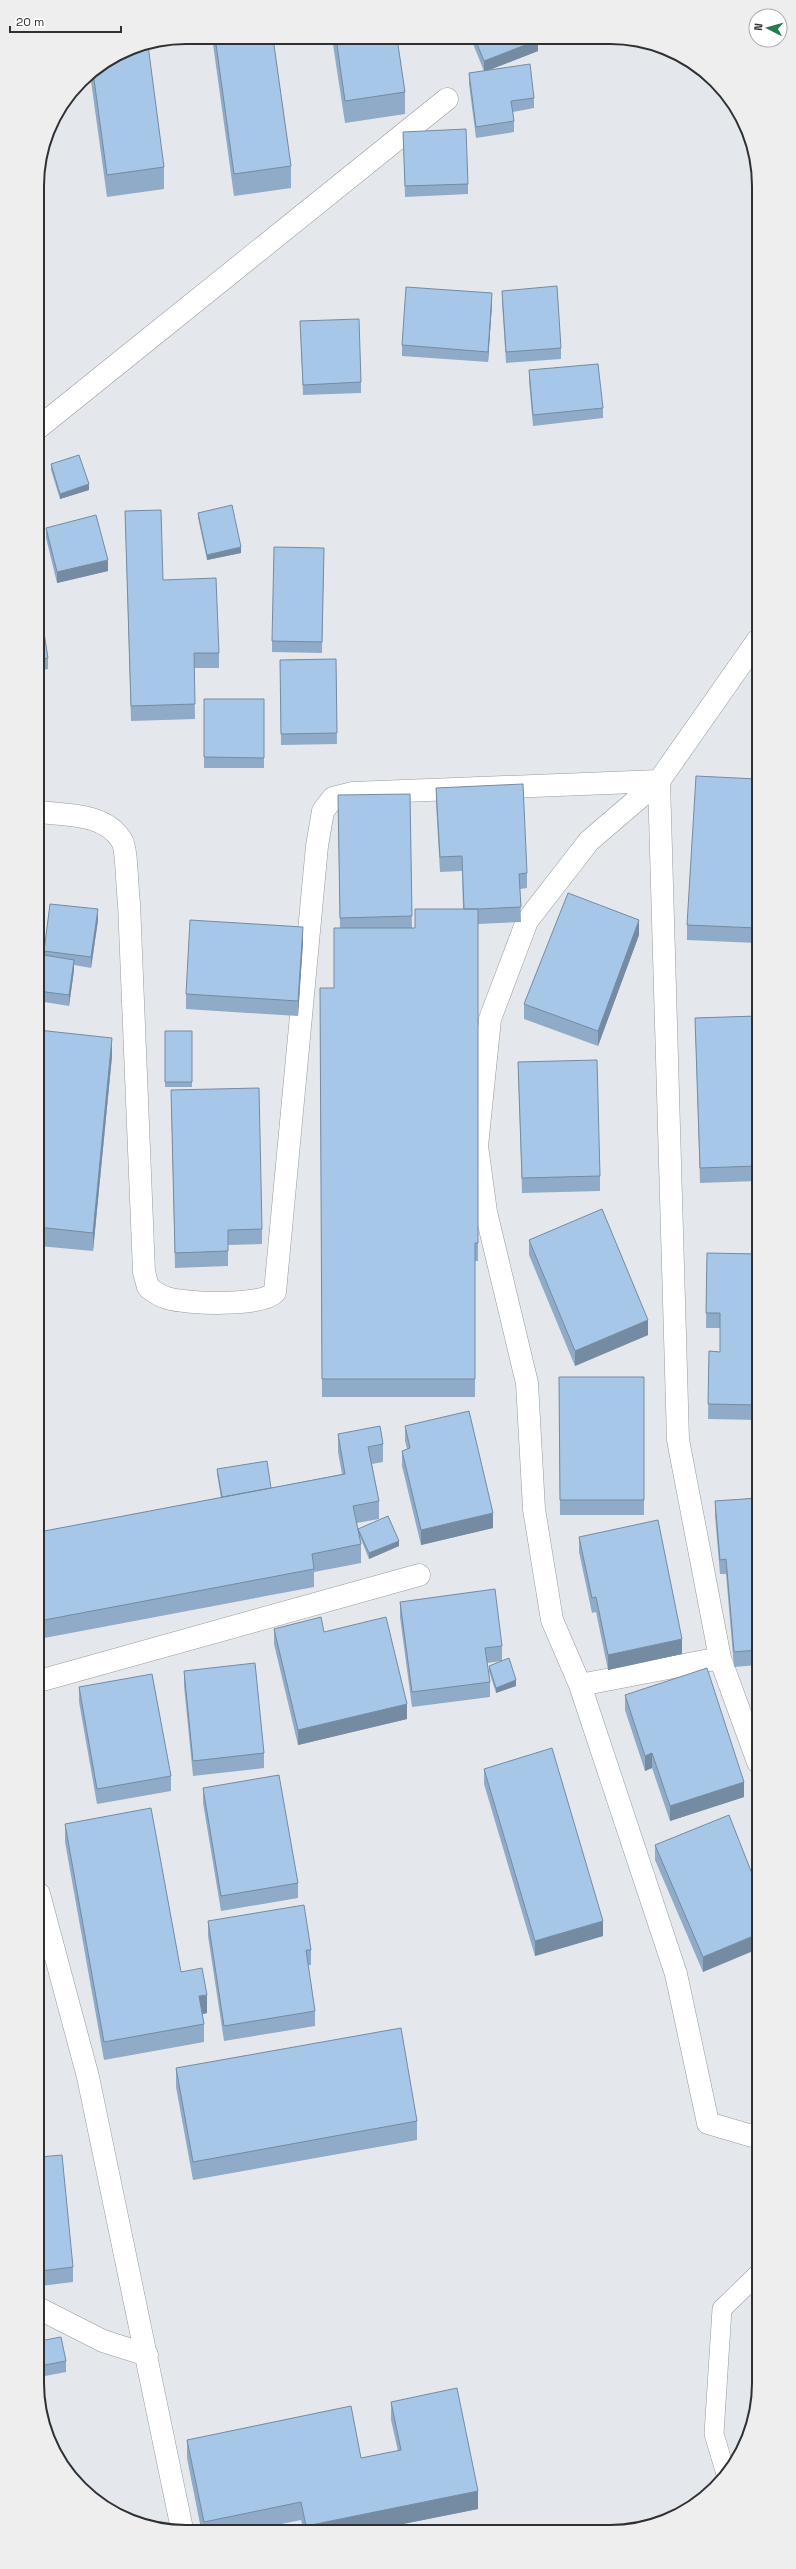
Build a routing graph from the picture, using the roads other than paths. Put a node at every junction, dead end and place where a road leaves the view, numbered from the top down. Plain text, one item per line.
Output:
1 (447, 99) dead end
2 (44, 423) edge
3 (752, 648) edge
4 (659, 781) junction
5 (44, 813) edge
6 (419, 1575) dead end
7 (720, 1658) junction
8 (44, 1681) edge
9 (580, 1685) junction
10 (752, 1746) edge
11 (44, 1913) edge
12 (752, 2136) edge
13 (752, 2280) edge
14 (44, 2311) edge
15 (147, 2355) junction
16 (724, 2468) edge
17 (181, 2525) edge

1 - 2 street
3 - 4 street
4 - 5 street
4 - 7 street
4 - 9 street
6 - 8 street
7 - 9 street
7 - 10 street
9 - 12 street
11 - 15 street
13 - 16 lane
14 - 15 street
15 - 17 street

